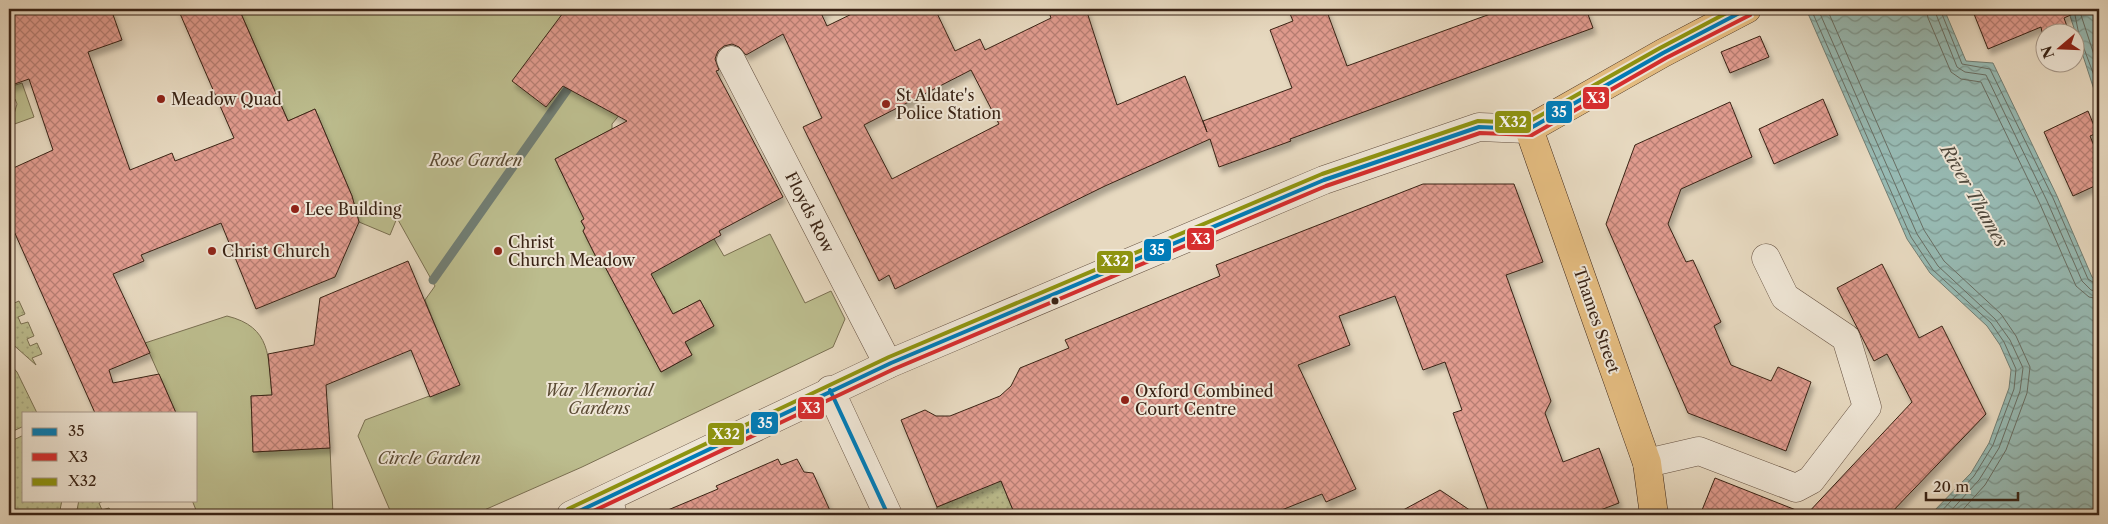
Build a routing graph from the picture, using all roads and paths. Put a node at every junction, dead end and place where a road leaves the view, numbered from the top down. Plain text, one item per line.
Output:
1 (1747, 9) edge
2 (731, 60) dead end
3 (1529, 128) junction
4 (1766, 258) dead end
5 (888, 364) junction
6 (830, 390) junction
7 (1647, 463) junction
8 (610, 507) edge
9 (571, 515) edge
10 (888, 515) edge
11 (1654, 515) edge

1 - 3 main road
2 - 5 street, Floyds Row
3 - 5 street
3 - 7 main road, Thames Street
4 - 7 street
5 - 6 street
6 - 8 street
6 - 10 street
7 - 11 main road, Thames Street
8 - 9 street

